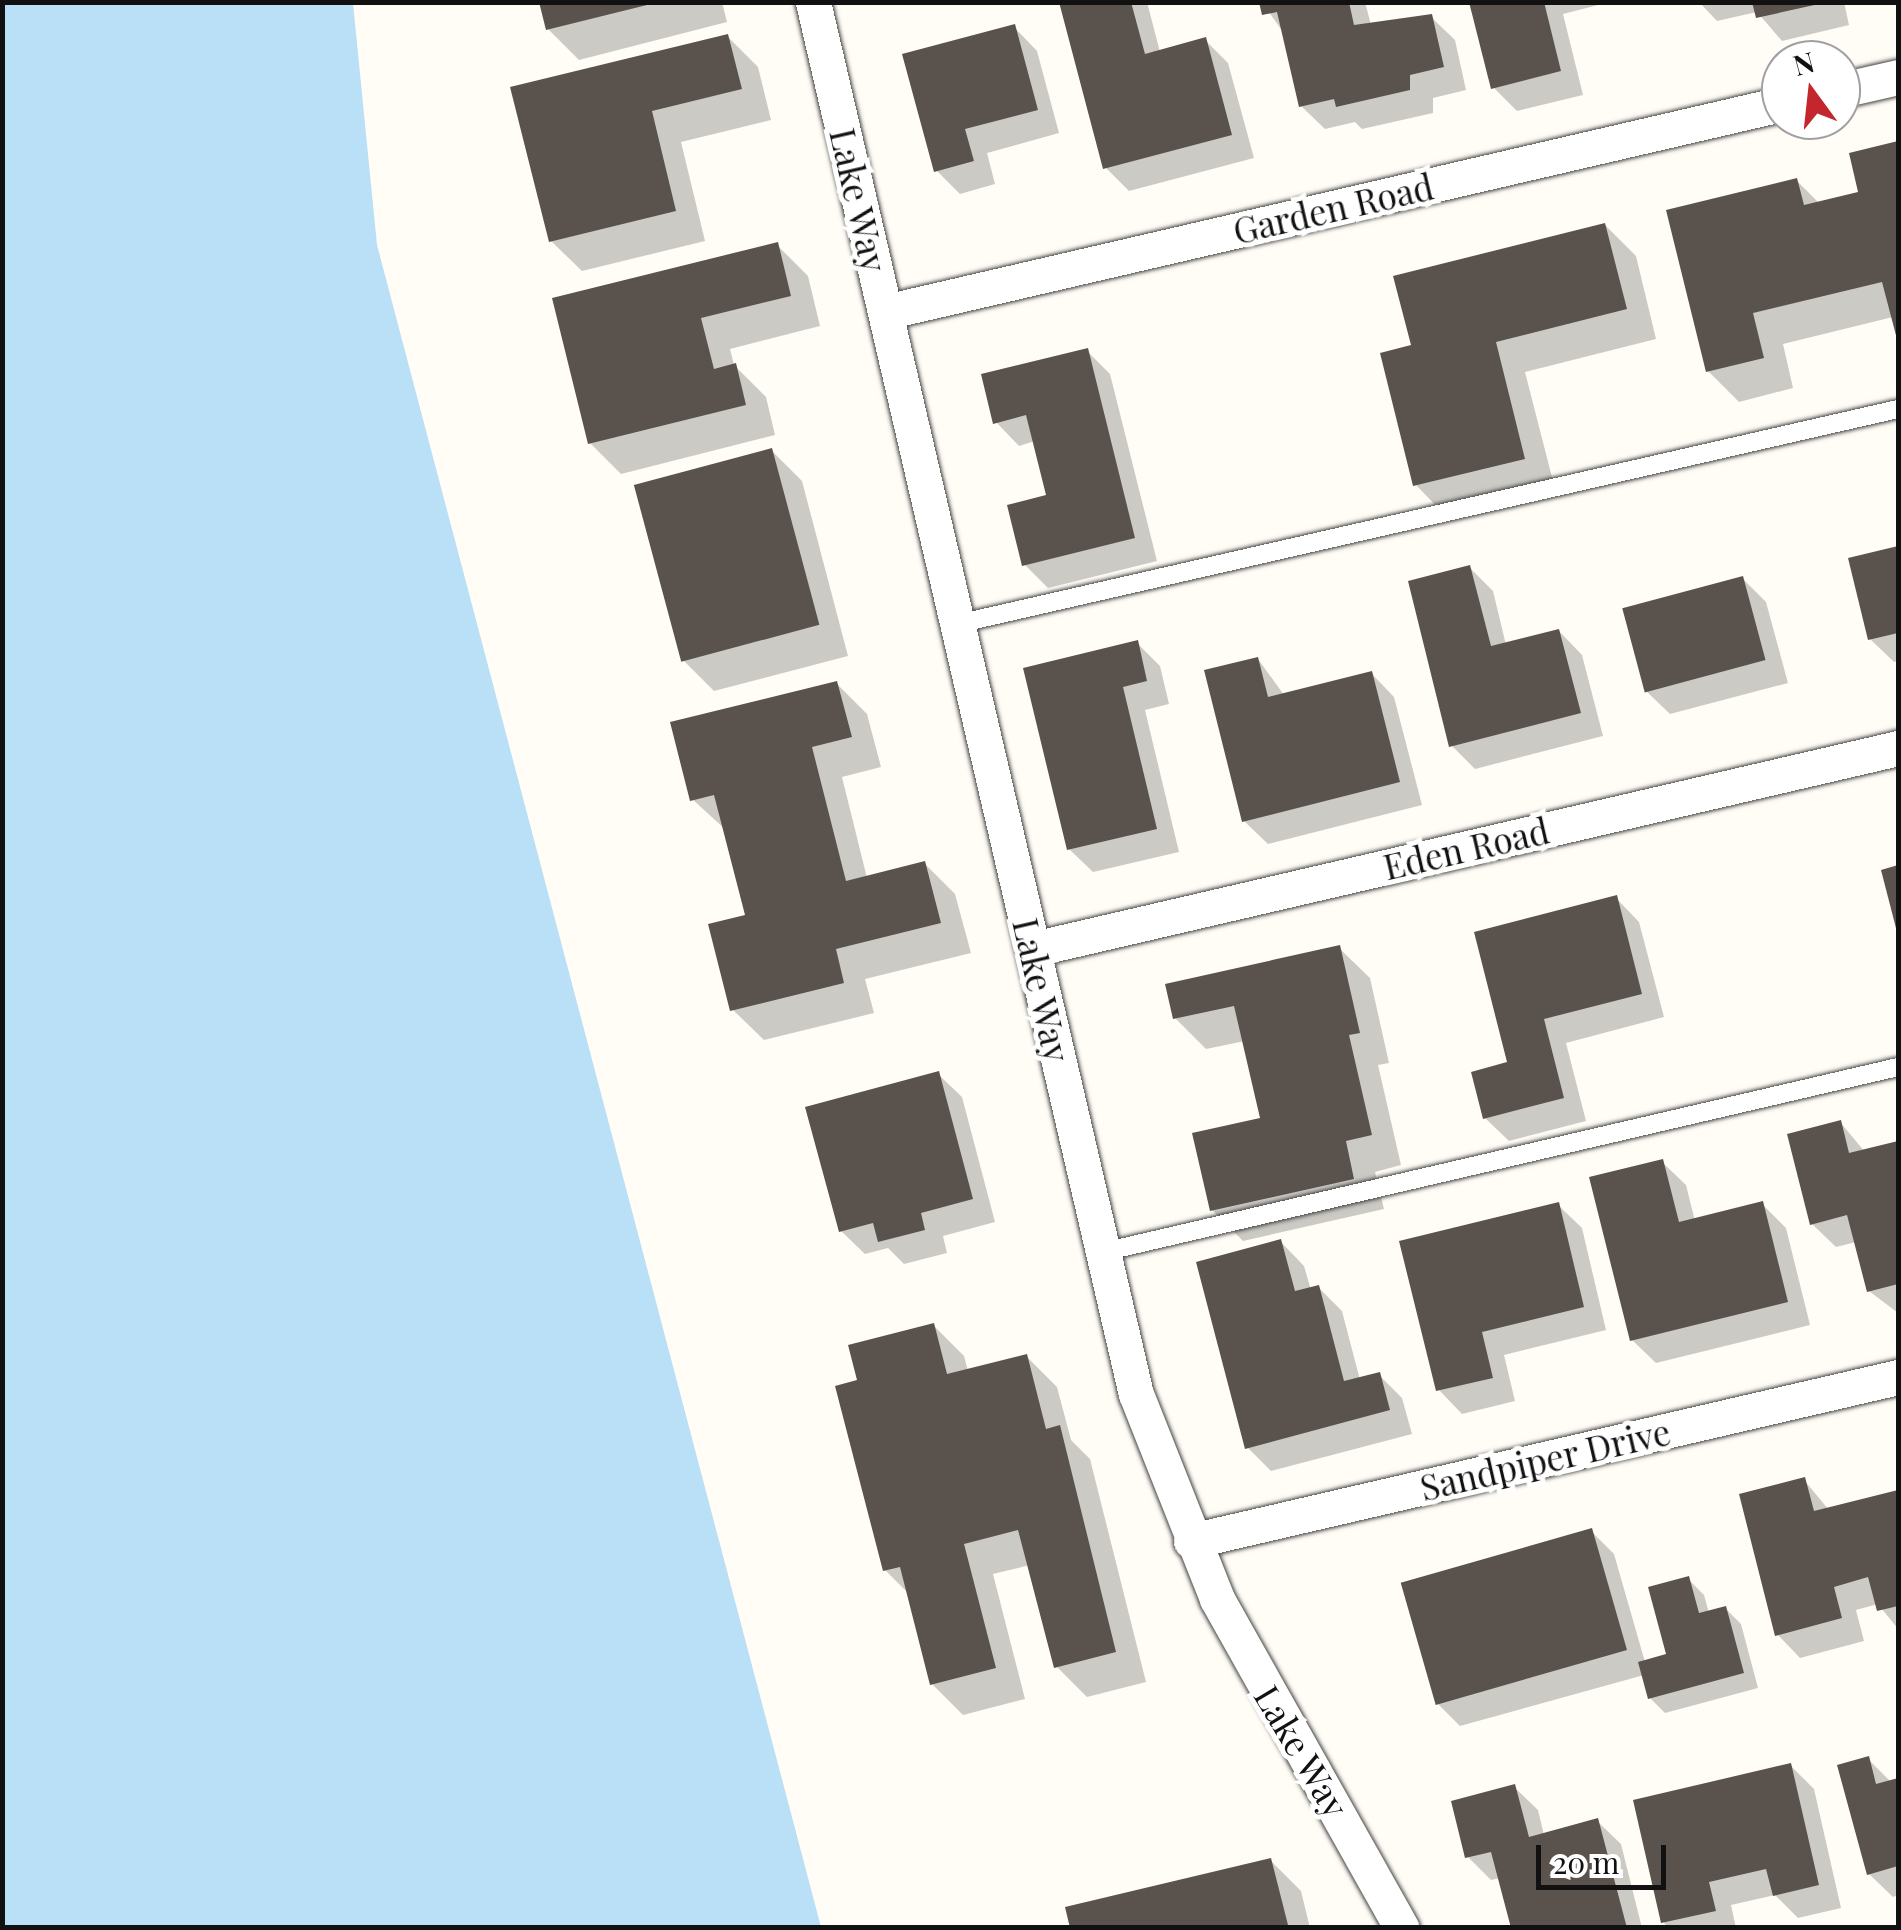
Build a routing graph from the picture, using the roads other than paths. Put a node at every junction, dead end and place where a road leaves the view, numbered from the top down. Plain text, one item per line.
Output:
1 (813, 2) edge
2 (1898, 77) edge
3 (1861, 85) edge
4 (1761, 109) edge
5 (885, 312) junction
6 (1898, 409) edge
7 (957, 624) junction
8 (1898, 748) edge
9 (1033, 949) junction
10 (1898, 1067) edge
11 (1103, 1252) junction
12 (1898, 1377) edge
13 (1191, 1542) junction
14 (1402, 1928) edge

1 - 5 street, Lake Way
2 - 3 street
4 - 5 street, Garden Road
5 - 7 street, Lake Way
6 - 7 lane
7 - 9 street, Lake Way
8 - 9 street, Eden Road
9 - 11 street, Lake Way
10 - 11 lane
11 - 13 street, Lake Way
12 - 13 street, Sandpiper Drive
13 - 14 street, Lake Way

